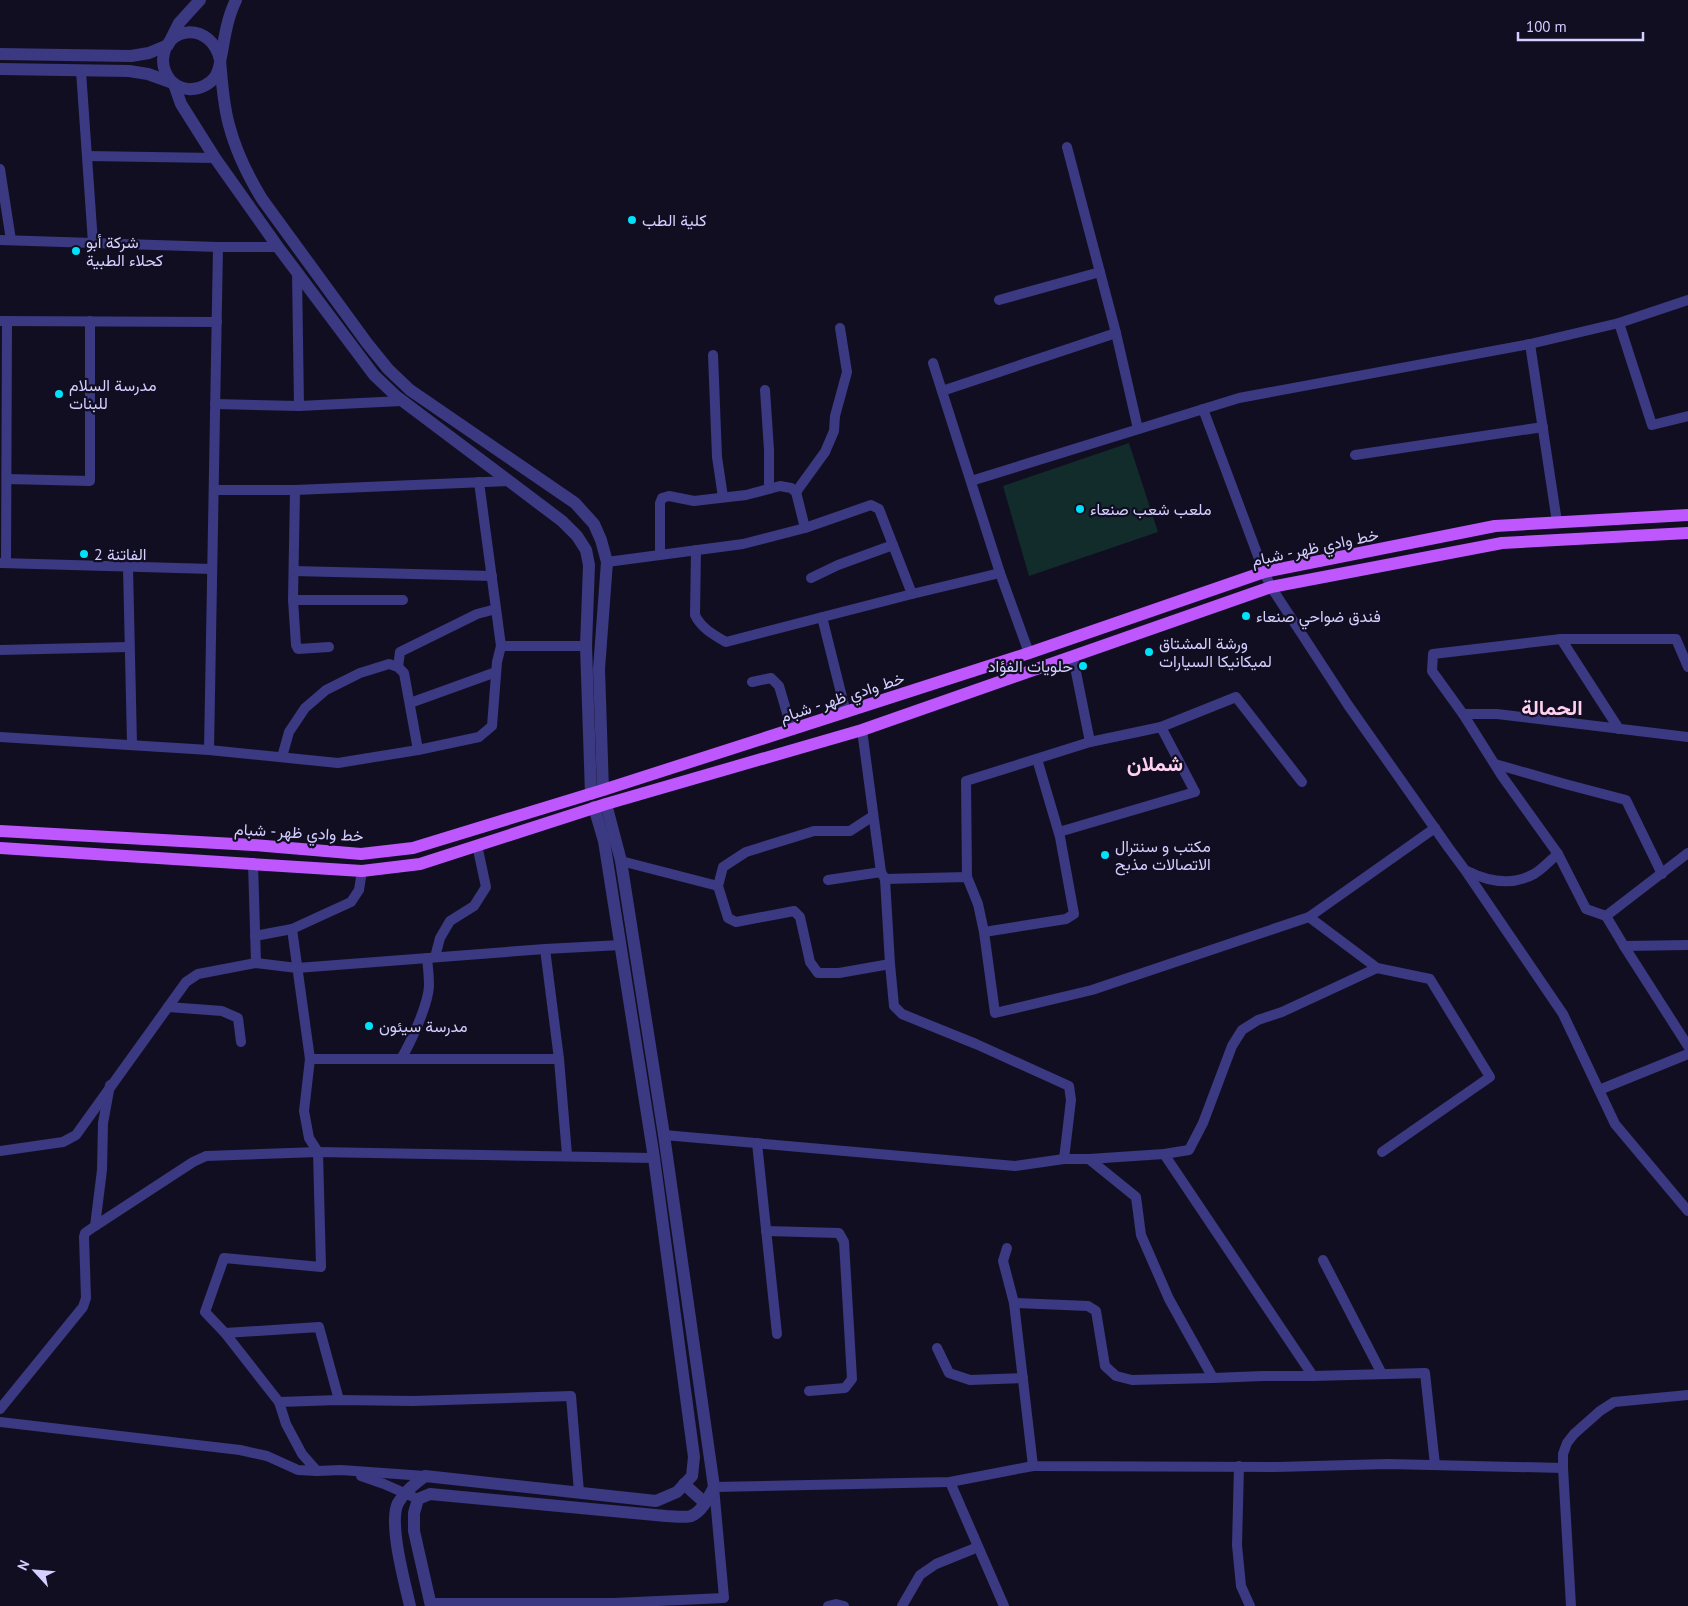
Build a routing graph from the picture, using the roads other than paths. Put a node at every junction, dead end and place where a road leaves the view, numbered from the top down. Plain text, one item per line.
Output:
1 (200, 0) edge
2 (236, 0) edge
3 (168, 45) junction
4 (0, 54) edge
5 (220, 60) junction
6 (0, 69) edge
7 (81, 71) junction
8 (173, 83) junction
9 (1067, 146) dead end
10 (87, 156) junction
11 (215, 158) junction
12 (0, 169) edge
13 (5, 240) edge
14 (93, 243) junction
15 (218, 247) junction
16 (278, 247) junction
17 (297, 272) junction
18 (1100, 272) junction
19 (999, 300) dead end
20 (1688, 300) edge
21 (4, 321) edge
22 (90, 321) junction
23 (217, 322) junction
24 (1619, 323) junction
25 (840, 328) dead end
26 (1116, 333) junction
27 (1530, 344) junction
28 (713, 355) dead end
29 (933, 363) dead end
30 (765, 390) dead end
31 (942, 391) junction
32 (402, 401) junction
33 (215, 404) junction
34 (299, 406) junction
35 (1203, 410) junction
36 (1688, 416) edge
37 (1543, 427) junction
38 (1138, 429) junction
39 (1355, 455) dead end
40 (7, 479) junction
41 (509, 481) junction
42 (971, 481) junction
43 (479, 482) junction
44 (768, 489) junction
45 (214, 490) junction
46 (295, 490) junction
47 (796, 492) junction
48 (723, 497) junction
49 (1688, 515) edge
50 (1557, 522) junction
51 (805, 528) junction
52 (1688, 534) edge
53 (893, 545) junction
54 (696, 550) junction
55 (660, 556) junction
56 (607, 562) junction
57 (3, 563) edge
58 (128, 566) junction
59 (212, 569) junction
60 (294, 570) junction
61 (1264, 572) junction
62 (1000, 573) junction
63 (492, 576) junction
64 (811, 578) dead end
65 (1271, 587) junction
66 (912, 594) junction
67 (292, 600) junction
68 (402, 600) dead end
69 (496, 609) junction
70 (822, 617) junction
71 (1561, 639) junction
72 (501, 646) junction
73 (586, 646) junction
74 (130, 647) junction
75 (329, 647) dead end
76 (0, 650) edge
77 (1029, 654) junction
78 (1073, 656) junction
79 (398, 667) junction
80 (1688, 667) edge
81 (496, 672) junction
82 (752, 682) dead end
83 (410, 703) junction
84 (846, 713) junction
85 (1463, 714) junction
86 (1161, 726) junction
87 (1619, 729) junction
88 (792, 730) junction
89 (862, 730) junction
90 (0, 736) edge
91 (1688, 737) edge
92 (1090, 742) junction
93 (132, 744) junction
94 (209, 750) junction
95 (418, 750) junction
96 (282, 757) junction
97 (1037, 759) junction
98 (1495, 764) junction
99 (1302, 782) dead end
100 (597, 792) junction
101 (600, 806) junction
102 (873, 816) junction
103 (1436, 828) junction
104 (0, 831) edge
105 (1059, 832) junction
106 (477, 845) junction
107 (0, 848) edge
108 (1688, 853) edge
109 (1558, 854) junction
110 (622, 861) junction
111 (253, 863) junction
112 (362, 870) junction
113 (1465, 870) junction
114 (1662, 874) junction
115 (883, 876) junction
116 (967, 878) junction
117 (828, 880) dead end
118 (718, 886) junction
119 (1606, 916) junction
120 (1308, 917) junction
121 (292, 929) junction
122 (984, 932) junction
123 (256, 936) junction
124 (621, 945) junction
125 (1688, 945) edge
126 (1624, 946) junction
127 (545, 949) junction
128 (431, 958) junction
129 (256, 963) junction
130 (890, 964) junction
131 (296, 968) junction
132 (1377, 968) junction
133 (168, 1007) junction
134 (242, 1042) dead end
135 (1688, 1046) edge
136 (1688, 1054) edge
137 (310, 1059) junction
138 (401, 1059) junction
139 (559, 1059) junction
140 (110, 1085) junction
141 (1599, 1090) junction
142 (664, 1135) junction
143 (757, 1143) junction
144 (0, 1152) edge
145 (318, 1152) junction
146 (1382, 1152) dead end
147 (1164, 1154) junction
148 (567, 1155) junction
149 (654, 1158) junction
150 (1064, 1159) junction
151 (1090, 1159) junction
152 (1688, 1211) edge
153 (95, 1226) junction
154 (766, 1231) junction
155 (1007, 1248) dead end
156 (1323, 1260) dead end
157 (1014, 1304) junction
158 (225, 1333) junction
159 (777, 1334) dead end
160 (937, 1348) dead end
161 (1382, 1374) junction
162 (1313, 1376) junction
163 (1022, 1378) junction
164 (1213, 1378) junction
165 (809, 1391) dead end
166 (1688, 1396) edge
167 (339, 1400) junction
168 (278, 1402) junction
169 (0, 1409) edge
170 (0, 1422) edge
171 (1435, 1465) junction
172 (1033, 1466) junction
173 (1238, 1466) junction
174 (1563, 1468) junction
175 (341, 1470) junction
176 (317, 1472) junction
177 (426, 1476) junction
178 (950, 1482) junction
179 (684, 1484) junction
180 (714, 1487) junction
181 (578, 1492) junction
182 (405, 1493) junction
183 (418, 1499) junction
184 (705, 1503) junction
185 (978, 1547) junction
186 (725, 1602) edge
187 (430, 1604) edge
188 (486, 1604) edge
189 (558, 1604) edge
190 (410, 1606) edge
191 (828, 1606) edge
192 (844, 1606) edge
193 (902, 1606) edge
194 (1004, 1606) edge
195 (1250, 1606) edge
196 (1571, 1606) edge

1 - 3 street
2 - 5 street
3 - 4 street
3 - 5 street
3 - 8 street
5 - 8 street
5 - 56 street
6 - 7 street
7 - 8 street
7 - 10 street
8 - 11 street
9 - 18 street
10 - 11 street
10 - 14 street
11 - 16 street
12 - 13 street
13 - 14 street
14 - 15 street
15 - 16 street
15 - 23 street
16 - 17 street
17 - 32 street
17 - 34 street
18 - 19 street
18 - 26 street
20 - 24 street
21 - 22 street
21 - 40 street
22 - 23 street
22 - 40 street
23 - 33 street
24 - 27 street
24 - 36 street
25 - 47 street
26 - 31 street
26 - 38 street
27 - 35 street
27 - 37 street
28 - 48 street
29 - 31 street
30 - 44 street
31 - 42 street
32 - 34 street
32 - 41 street
33 - 34 street
33 - 45 street
35 - 38 street
35 - 61 street
37 - 39 street
37 - 50 street
38 - 42 street
40 - 57 street
41 - 43 street
41 - 73 street
42 - 62 street
43 - 46 street
43 - 63 street
44 - 47 street
44 - 48 street
45 - 46 street
45 - 59 street
46 - 60 street
47 - 51 street
48 - 55 street
49 - 50 main road, خط وادي ظهر - شبام
50 - 61 main road, خط وادي ظهر - شبام
51 - 53 street
51 - 54 street
52 - 65 main road, خط وادي ظهر - شبام
53 - 64 street
53 - 66 street
54 - 55 street
54 - 70 street
55 - 56 street
56 - 100 street
57 - 58 street
58 - 59 street
58 - 74 street
59 - 94 street
60 - 63 street
60 - 67 street
61 - 65 street
61 - 77 main road, خط وادي ظهر - شبام
62 - 66 street
62 - 77 street
63 - 69 street
65 - 78 main road, خط وادي ظهر - شبام
65 - 103 street
66 - 70 street
67 - 68 street
67 - 75 street
69 - 72 street
69 - 79 street
70 - 84 street
71 - 80 street
71 - 85 street
71 - 87 street
72 - 73 street
72 - 81 street
73 - 100 street
74 - 76 street
74 - 93 street
77 - 84 main road, خط وادي ظهر - شبام
78 - 89 main road, خط وادي ظهر - شبام
78 - 92 street
79 - 83 street
79 - 96 street
81 - 83 street
81 - 95 street
82 - 88 street
83 - 95 street
84 - 88 main road, خط وادي ظهر - شبام
85 - 87 street
85 - 98 street
86 - 92 street
86 - 99 street
86 - 105 street
87 - 91 street
88 - 100 main road, خط وادي ظهر - شبام
89 - 101 main road, خط وادي ظهر - شبام
89 - 102 street
90 - 93 street
92 - 97 street
93 - 94 street
94 - 96 street
95 - 96 street
97 - 105 street
97 - 116 street
98 - 109 street
98 - 114 street
100 - 101 main road
100 - 104 main road, خط وادي ظهر - شبام
101 - 106 main road, خط وادي ظهر - شبام
101 - 110 street
101 - 124 street
102 - 115 street
102 - 118 street
103 - 113 street
103 - 120 street
105 - 122 street
106 - 112 main road, خط وادي ظهر - شبام
106 - 128 street
107 - 111 main road, خط وادي ظهر - شبام
108 - 114 street
109 - 113 street
109 - 119 street
110 - 118 street
110 - 142 street
111 - 112 main road, خط وادي ظهر - شبام
111 - 123 street
112 - 121 street
113 - 141 street
114 - 119 street
115 - 116 street
115 - 117 street
115 - 130 street
116 - 122 street
118 - 130 street
119 - 126 street
120 - 122 street
120 - 132 street
121 - 123 street
121 - 131 street
123 - 129 street
124 - 127 street
124 - 149 street
125 - 126 street
126 - 135 street
127 - 128 street
127 - 139 street
128 - 131 street
128 - 138 street
129 - 131 street
129 - 133 street
130 - 150 street
131 - 137 street
132 - 146 street
132 - 147 street
133 - 134 street
133 - 140 street
136 - 141 street
137 - 138 street
137 - 145 street
138 - 139 street
139 - 148 street
140 - 144 street
140 - 153 street
141 - 152 street
142 - 143 street
142 - 180 street
143 - 150 street
143 - 154 street
145 - 148 street
145 - 153 street
145 - 158 street
147 - 151 street
147 - 162 street
148 - 149 street
149 - 179 street
150 - 151 street
151 - 164 street
153 - 169 street
154 - 159 street
154 - 165 street
155 - 157 street
156 - 161 street
157 - 163 street
157 - 164 street
158 - 167 street
158 - 168 street
160 - 163 street
161 - 162 street
161 - 171 street
162 - 164 street
163 - 172 street
166 - 174 street
167 - 168 street
167 - 181 street
168 - 176 street
170 - 176 street
171 - 173 street
171 - 174 street
172 - 173 street
172 - 178 street
173 - 195 street
174 - 196 street
175 - 176 street
175 - 177 street
175 - 182 street
177 - 181 street
177 - 182 street
178 - 180 street
178 - 185 street
179 - 181 street
179 - 184 street
180 - 184 street
180 - 186 street
182 - 183 street
182 - 190 street
183 - 184 street
183 - 187 street
185 - 193 street
185 - 194 street
186 - 189 street
187 - 188 street
188 - 189 street
191 - 192 street

